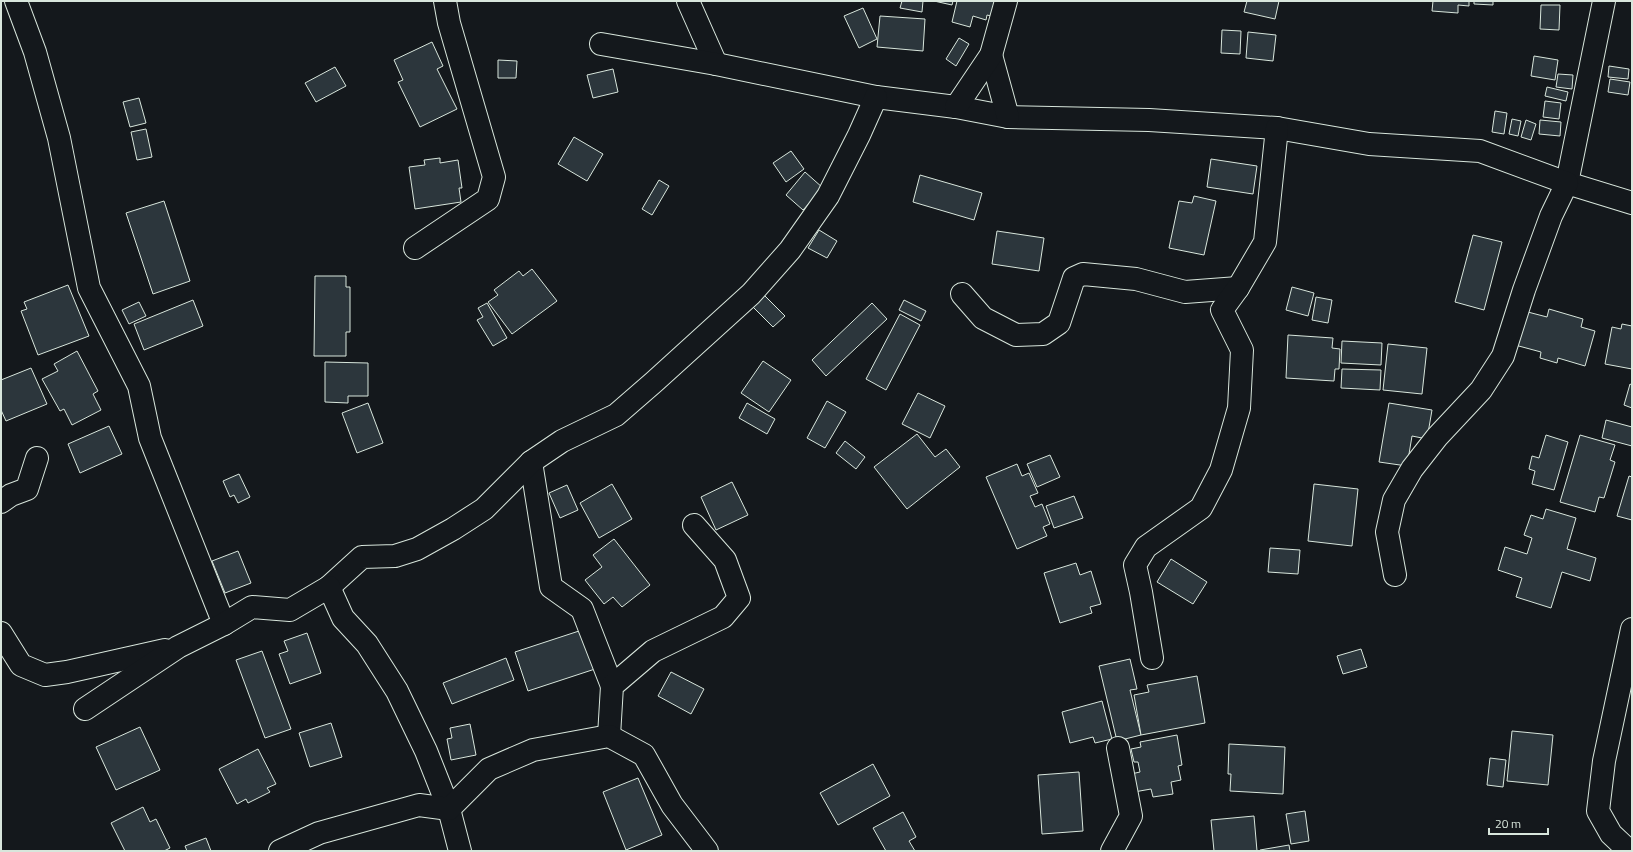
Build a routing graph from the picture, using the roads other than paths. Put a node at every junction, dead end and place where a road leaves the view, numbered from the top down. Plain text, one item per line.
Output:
1 (16, 1) edge
2 (445, 1) edge
3 (688, 1) edge
4 (1006, 1) edge
5 (1604, 1) edge
6 (601, 44) dead end
7 (991, 54) junction
8 (716, 64) junction
9 (876, 97) junction
10 (956, 106) junction
11 (1008, 117) junction
12 (1277, 128) junction
13 (1567, 183) junction
14 (1632, 204) edge
15 (415, 248) dead end
16 (1238, 288) junction
17 (962, 294) dead end
18 (37, 458) dead end
19 (531, 462) junction
20 (1, 502) edge
21 (694, 525) dead end
22 (1395, 576) dead end
23 (329, 586) junction
24 (224, 624) junction
25 (1632, 629) edge
26 (1, 633) edge
27 (178, 647) junction
28 (1152, 658) dead end
29 (612, 686) junction
30 (84, 709) dead end
31 (609, 736) junction
32 (1118, 748) dead end
33 (449, 809) junction
34 (280, 851) edge
35 (460, 851) edge
36 (707, 851) edge
37 (1112, 851) edge
38 (1630, 851) edge

1 - 24 street
2 - 15 street
3 - 8 street
4 - 7 street
5 - 13 street
6 - 8 street
7 - 10 street
7 - 11 street
8 - 9 street
9 - 10 street
9 - 19 street
10 - 11 street
11 - 12 street
12 - 13 street
12 - 16 street
13 - 14 street
13 - 22 street
16 - 17 street
16 - 28 street
18 - 20 street
19 - 23 street
19 - 29 street
21 - 29 street
23 - 24 street
23 - 33 street
24 - 27 street
25 - 38 street
26 - 27 street
27 - 30 street
29 - 31 street
31 - 33 street
31 - 36 street
32 - 37 street
33 - 34 street
33 - 35 street

